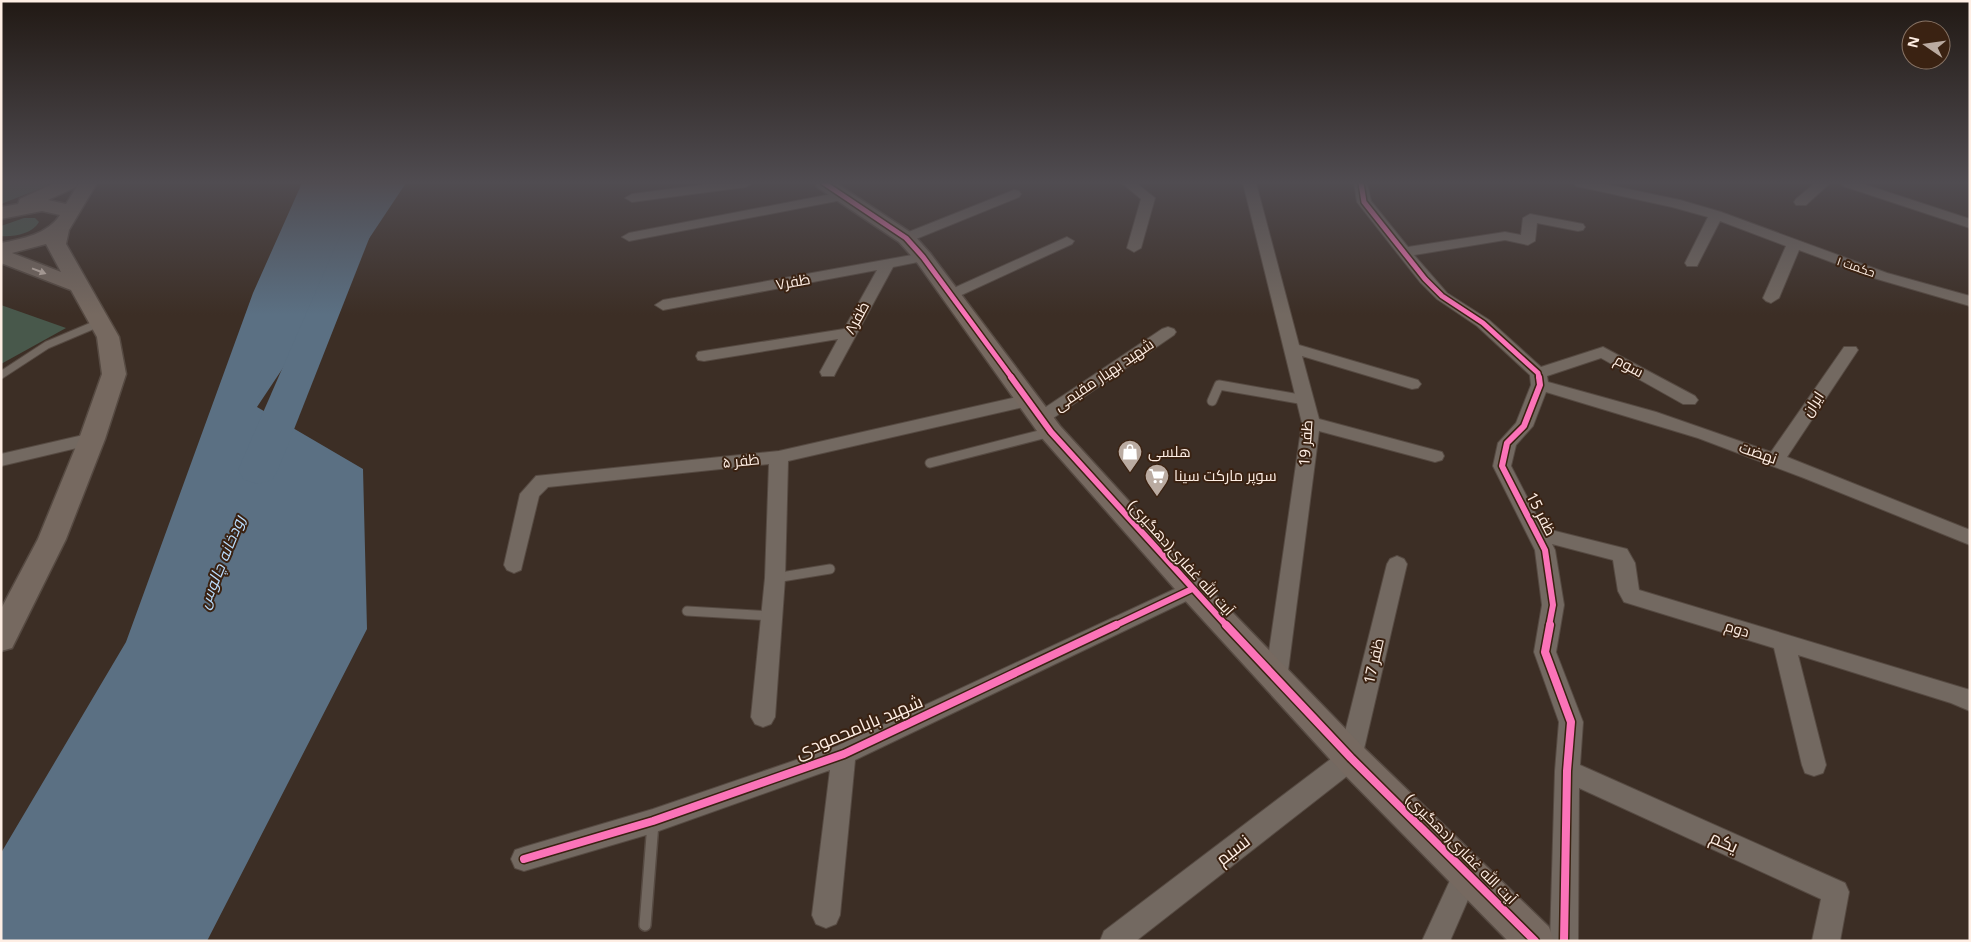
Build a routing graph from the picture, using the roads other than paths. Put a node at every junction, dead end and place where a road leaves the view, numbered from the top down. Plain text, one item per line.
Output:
1 (56, 227) edge
2 (63, 227) edge
3 (669, 227) edge
4 (885, 227) edge
5 (953, 227) edge
6 (1140, 227) edge
7 (1260, 227) edge
8 (1385, 227) edge
9 (1529, 227) edge
10 (1710, 227) edge
11 (1747, 227) edge
12 (629, 237) dead end
13 (1067, 241) dead end
14 (1794, 245) junction
15 (914, 248) junction
16 (1134, 248) dead end
17 (1, 249) edge
18 (1406, 252) junction
19 (1, 256) edge
20 (1692, 263) dead end
21 (886, 265) junction
22 (77, 285) junction
23 (950, 295) junction
24 (1770, 298) dead end
25 (1970, 301) edge
26 (663, 305) dead end
27 (99, 322) junction
28 (1168, 332) dead end
29 (848, 333) junction
30 (1292, 348) junction
31 (1850, 350) dead end
32 (704, 356) dead end
33 (828, 372) dead end
34 (1, 375) edge
35 (1539, 379) junction
36 (1412, 384) dead end
37 (1305, 400) junction
38 (1689, 400) dead end
39 (1212, 401) dead end
40 (1039, 417) junction
41 (1311, 423) junction
42 (92, 439) junction
43 (1434, 456) dead end
44 (779, 457) junction
45 (1776, 459) junction
46 (1, 460) edge
47 (930, 463) dead end
48 (1536, 533) junction
49 (1970, 538) edge
50 (1397, 564) dead end
51 (514, 566) dead end
52 (830, 569) dead end
53 (775, 578) junction
54 (1192, 589) junction
55 (687, 611) dead end
56 (772, 616) junction
57 (1, 639) edge
58 (1784, 644) junction
59 (1276, 679) junction
60 (1970, 701) edge
61 (763, 717) dead end
62 (844, 754) junction
63 (1351, 758) junction
64 (1814, 765) dead end
65 (1567, 771) junction
66 (653, 821) junction
67 (524, 859) dead end
68 (1467, 872) junction
69 (826, 915) dead end
70 (645, 925) dead end
71 (1114, 941) edge
72 (1436, 941) edge
73 (1536, 941) edge
74 (1564, 941) edge
75 (1826, 941) edge

1 - 17 street
2 - 22 street
3 - 12 street
4 - 15 street, آیت الله غفاری(دهگیری)
5 - 15 street, ظفر۷
6 - 16 street
7 - 30 street, ظفر 19
8 - 18 street
9 - 18 street
10 - 20 street
11 - 14 street, حکمت ۱
13 - 23 street
14 - 24 street
14 - 25 street, حکمت ۱
15 - 21 street, ظفر۷
15 - 23 street, آیت الله غفاری(دهگیری)
18 - 35 street
19 -> 22 street
21 - 26 street, ظفر۷
21 - 29 street, ظفر۸
22 - 27 street
23 - 40 street, آیت الله غفاری(دهگیری)
27 - 34 lane
27 - 42 street
28 - 40 street, شهید بهیار مقیمی
29 - 32 street
29 - 33 street, ظفر۸
30 - 36 street
30 - 37 street, ظفر 19
31 - 45 street, ایران
35 - 38 street, سوم
35 - 45 street, نهضت
35 - 48 street, ظفر 15
37 - 39 lane
37 - 41 street, ظفر 19
40 - 44 street, ظفر ۵
40 - 47 lane
40 - 54 street, آیت الله غفاری(دهگیری)
41 - 43 street
41 - 59 street, ظفر 19
42 - 46 street
42 - 57 street
44 - 51 street, ظفر ۵
44 - 53 street
45 - 49 street, نهضت
48 - 58 street, دوم
48 - 65 street, ظفر 15
50 - 63 street, ظفر 17
52 - 53 lane
53 - 56 street
54 - 59 street, آیت الله غفاری(دهگیری)
54 - 62 street, شهید بابامحمودی
55 - 56 lane
56 - 61 street
58 - 60 street, دوم
58 - 64 street
59 - 63 street, آیت الله غفاری(دهگیری)
62 - 66 street, شهید بابامحمودی
62 - 69 street
63 - 68 street, آیت الله غفاری(دهگیری)
63 - 71 street, نسیم
65 - 74 street, ظفر 15
65 - 75 street, یکم
66 - 67 street, شهید بابامحمودی
66 - 70 lane
68 - 72 street
68 - 73 street, آیت الله غفاری(دهگیری)

